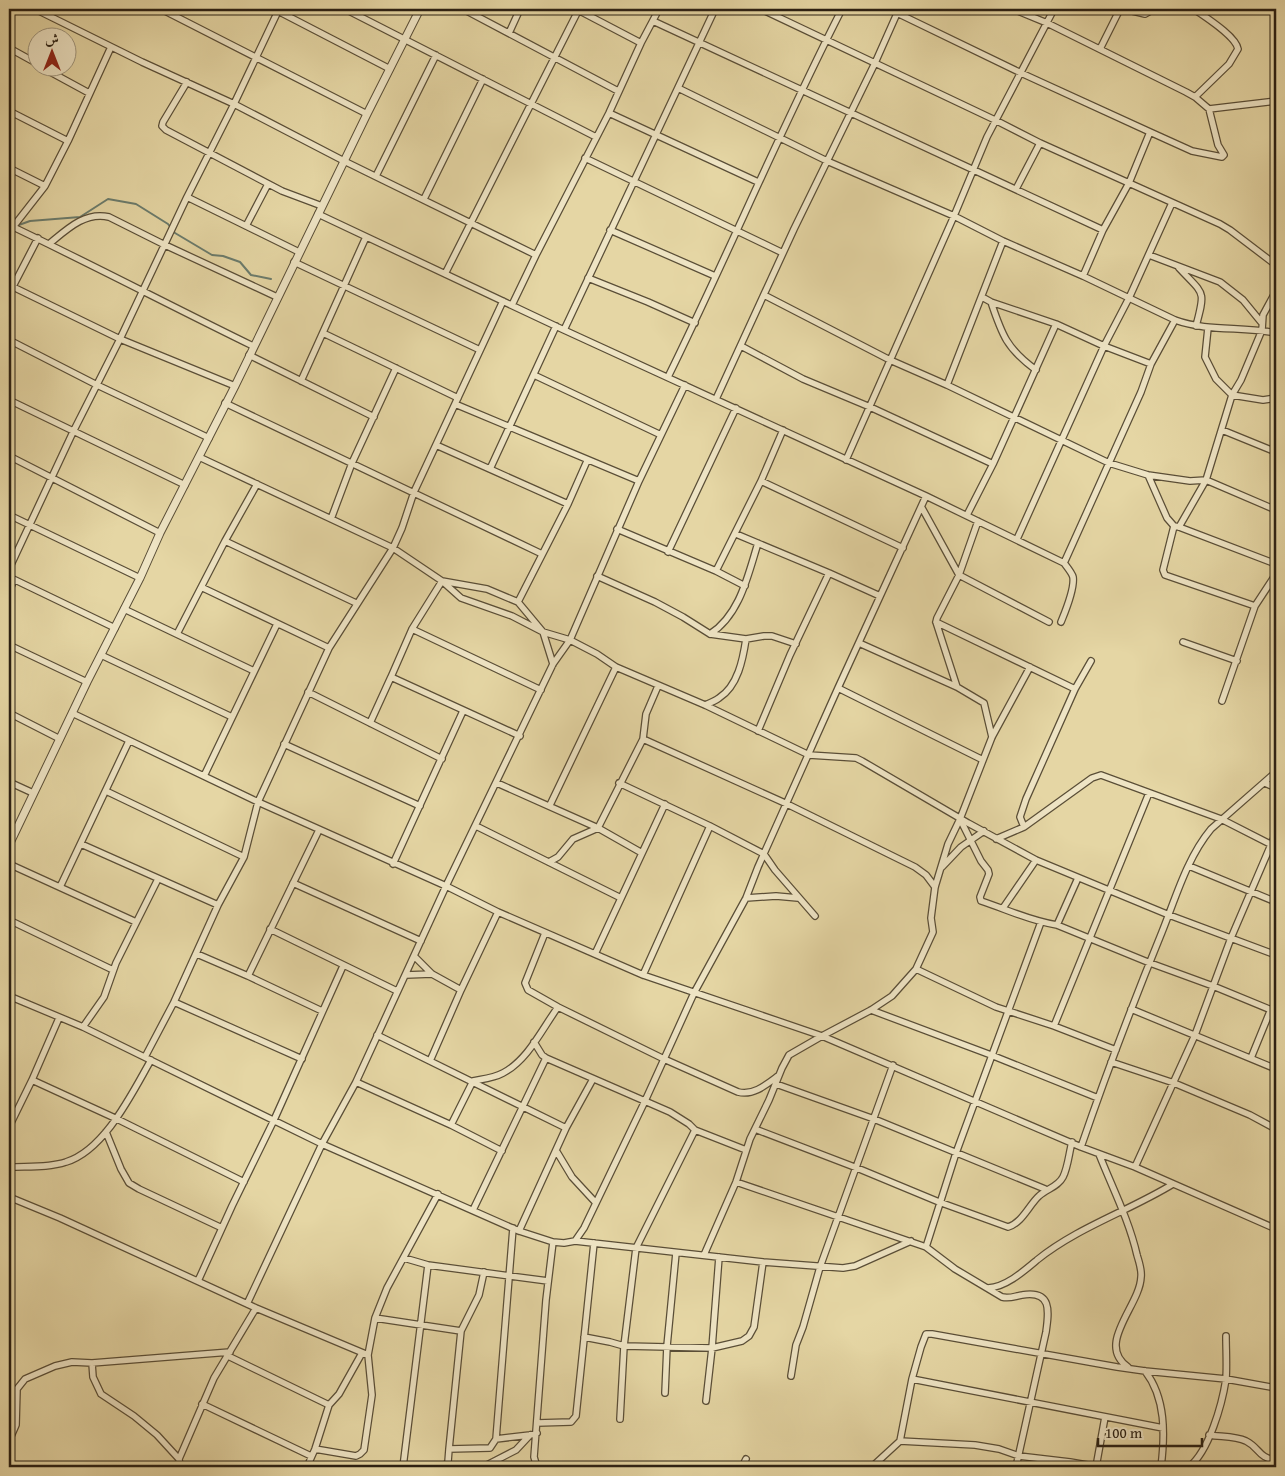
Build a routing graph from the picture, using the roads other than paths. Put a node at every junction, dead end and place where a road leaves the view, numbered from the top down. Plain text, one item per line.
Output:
1 (13, 9) edge
2 (35, 9) edge
3 (161, 9) edge
4 (277, 9) edge
5 (344, 9) edge
6 (420, 9) edge
7 (463, 9) edge
8 (520, 9) edge
9 (578, 9) edge
10 (659, 9) edge
11 (715, 9) edge
12 (761, 9) edge
13 (842, 9) edge
14 (1013, 9) edge
15 (1054, 9) edge
16 (1122, 9) edge
17 (1154, 9) edge
18 (1194, 9) edge
19 (898, 11) edge
20 (9, 17) edge
21 (653, 21) junction
22 (1047, 23) junction
23 (508, 33) junction
24 (404, 39) junction
25 (826, 40) junction
26 (699, 41) junction
27 (641, 43) junction
28 (111, 47) junction
29 (9, 48) edge
30 (1100, 49) junction
31 (436, 56) junction
32 (554, 57) junction
33 (28, 58) edge
34 (256, 58) junction
35 (876, 63) junction
36 (390, 69) junction
37 (1021, 73) junction
38 (61, 78) edge
39 (483, 80) junction
40 (187, 82) junction
41 (678, 88) junction
42 (801, 90) junction
43 (618, 92) junction
44 (89, 93) junction
45 (1195, 97) junction
46 (1276, 101) edge
47 (234, 104) junction
48 (531, 104) junction
49 (1209, 109) junction
50 (9, 111) edge
51 (850, 112) junction
52 (609, 113) junction
53 (367, 114) junction
54 (995, 120) junction
55 (1150, 132) junction
56 (655, 135) junction
57 (596, 137) junction
58 (780, 138) junction
59 (68, 141) junction
60 (1040, 143) junction
61 (208, 153) junction
62 (585, 158) junction
63 (344, 160) junction
64 (827, 161) junction
65 (9, 168) edge
66 (973, 168) junction
67 (376, 176) junction
68 (633, 181) junction
69 (758, 182) junction
70 (1129, 183) junction
71 (268, 184) junction
72 (44, 186) junction
73 (1016, 189) junction
74 (187, 197) junction
75 (424, 199) junction
76 (1172, 203) junction
77 (322, 206) junction
78 (318, 214) junction
79 (954, 216) junction
80 (471, 223) junction
81 (11, 226) edge
82 (246, 226) junction
83 (610, 230) junction
84 (1103, 230) junction
85 (736, 231) junction
86 (366, 237) junction
87 (38, 238) junction
88 (1003, 241) junction
89 (50, 244) junction
90 (165, 245) junction
91 (299, 252) junction
92 (783, 253) junction
93 (536, 255) junction
94 (1149, 255) junction
95 (294, 262) junction
96 (1276, 265) edge
97 (1177, 266) junction
98 (445, 274) junction
99 (715, 276) junction
100 (1083, 276) junction
101 (588, 278) junction
102 (10, 286) edge
103 (344, 286) junction
104 (1276, 291) edge
105 (142, 292) junction
106 (9, 294) edge
107 (764, 295) junction
108 (277, 297) junction
109 (982, 297) junction
110 (1129, 298) junction
111 (503, 301) junction
112 (991, 302) junction
113 (512, 305) junction
114 (1175, 320) junction
115 (1261, 322) junction
116 (695, 323) junction
117 (1056, 324) junction
118 (556, 326) junction
119 (1196, 326) junction
120 (1208, 328) junction
121 (564, 330) junction
122 (1262, 330) junction
123 (323, 333) junction
124 (1276, 333) edge
125 (120, 339) junction
126 (9, 340) edge
127 (253, 346) junction
128 (741, 346) junction
129 (1104, 346) junction
130 (480, 350) junction
131 (249, 355) junction
132 (890, 360) junction
133 (1151, 364) junction
134 (396, 368) junction
135 (1036, 370) junction
136 (534, 375) junction
137 (668, 377) junction
138 (301, 381) junction
139 (97, 385) junction
140 (685, 385) junction
141 (947, 385) junction
142 (234, 386) junction
143 (1232, 395) junction
144 (458, 398) junction
145 (1276, 398) edge
146 (716, 399) junction
147 (9, 400) edge
148 (226, 403) junction
149 (455, 404) junction
150 (870, 407) junction
151 (736, 408) junction
152 (374, 417) junction
153 (1014, 417) junction
154 (509, 428) junction
155 (783, 430) junction
156 (1222, 430) junction
157 (73, 432) junction
158 (661, 435) junction
159 (209, 438) junction
160 (1062, 440) junction
161 (436, 445) junction
162 (1276, 452) edge
163 (9, 456) edge
164 (199, 457) junction
165 (846, 460) junction
166 (586, 461) junction
167 (352, 463) junction
168 (1109, 463) junction
169 (993, 464) junction
170 (490, 469) junction
171 (1148, 475) junction
172 (52, 478) junction
173 (1206, 480) junction
174 (761, 481) junction
175 (639, 482) junction
176 (257, 484) junction
177 (185, 485) junction
178 (414, 492) junction
179 (926, 496) junction
180 (568, 504) junction
181 (922, 508) junction
182 (1276, 510) edge
183 (9, 515) edge
184 (967, 516) junction
185 (331, 520) junction
186 (978, 520) junction
187 (30, 526) junction
188 (1176, 527) junction
189 (617, 530) junction
190 (160, 533) junction
191 (736, 534) junction
192 (1017, 539) junction
193 (225, 541) junction
194 (758, 543) junction
195 (392, 548) junction
196 (903, 548) junction
197 (668, 552) junction
198 (542, 554) junction
199 (1064, 563) junction
200 (1276, 564) edge
201 (9, 569) edge
202 (716, 571) junction
203 (829, 573) junction
204 (1276, 574) edge
205 (959, 575) junction
206 (597, 576) junction
207 (11, 578) edge
208 (140, 578) junction
209 (442, 581) junction
210 (745, 586) junction
211 (203, 588) junction
212 (9, 591) edge
213 (880, 596) junction
214 (518, 602) junction
215 (356, 603) junction
216 (1255, 606) junction
217 (124, 609) junction
218 (936, 622) junction
219 (1049, 622) dead end
220 (1061, 622) dead end
221 (277, 624) junction
222 (115, 628) junction
223 (412, 629) junction
224 (543, 632) junction
225 (177, 634) junction
226 (710, 634) junction
227 (746, 639) junction
228 (570, 640) junction
229 (1183, 642) dead end
230 (858, 643) junction
231 (796, 644) junction
232 (9, 645) edge
233 (329, 648) junction
234 (101, 655) junction
235 (1091, 661) dead end
236 (1236, 661) junction
237 (553, 664) junction
238 (616, 667) junction
239 (1030, 667) junction
240 (254, 671) junction
241 (391, 677) junction
242 (87, 682) junction
243 (658, 686) junction
244 (957, 687) junction
245 (838, 688) junction
246 (1075, 689) junction
247 (541, 690) junction
248 (308, 692) junction
249 (1222, 701) dead end
250 (705, 705) junction
251 (463, 711) junction
252 (9, 713) edge
253 (72, 713) junction
254 (232, 717) junction
255 (370, 722) junction
256 (758, 732) junction
257 (520, 736) junction
258 (992, 737) junction
259 (60, 739) junction
260 (643, 739) junction
261 (129, 741) junction
262 (284, 744) junction
263 (809, 755) junction
264 (442, 759) junction
265 (983, 760) junction
266 (1276, 772) edge
267 (204, 776) junction
268 (9, 782) edge
269 (497, 783) junction
270 (619, 784) junction
271 (1265, 784) junction
272 (1276, 788) edge
273 (106, 791) junction
274 (33, 793) junction
275 (1149, 793) junction
276 (258, 802) junction
277 (665, 804) junction
278 (786, 804) junction
279 (550, 805) junction
280 (420, 806) junction
281 (960, 819) junction
282 (1221, 819) junction
283 (476, 826) junction
284 (710, 826) junction
285 (1024, 827) junction
286 (598, 828) junction
287 (319, 830) junction
288 (984, 831) junction
289 (1276, 833) edge
290 (996, 839) junction
291 (971, 840) junction
292 (81, 844) junction
293 (9, 845) edge
294 (1274, 846) edge
295 (642, 853) junction
296 (764, 854) junction
297 (244, 857) junction
298 (1036, 860) junction
299 (548, 862) junction
300 (9, 864) edge
301 (393, 864) junction
302 (1189, 866) junction
303 (941, 869) junction
304 (1078, 878) junction
305 (158, 879) junction
306 (293, 883) junction
307 (446, 886) junction
308 (60, 887) junction
309 (935, 887) junction
310 (1110, 891) junction
311 (1251, 892) junction
312 (621, 898) junction
313 (746, 898) junction
314 (798, 898) junction
315 (1276, 902) edge
316 (218, 905) junction
317 (1003, 908) junction
318 (498, 912) junction
319 (1169, 915) junction
320 (815, 916) dead end
321 (9, 920) edge
322 (136, 922) junction
323 (1041, 922) junction
324 (1057, 924) junction
325 (270, 929) junction
326 (545, 933) junction
327 (1231, 938) junction
328 (1090, 939) junction
329 (421, 941) junction
330 (197, 954) junction
331 (595, 954) junction
332 (1276, 956) edge
333 (415, 957) junction
334 (1150, 963) junction
335 (343, 966) junction
336 (916, 969) junction
337 (113, 970) junction
338 (432, 974) junction
339 (406, 975) junction
340 (643, 975) junction
341 (248, 976) junction
342 (1213, 986) junction
343 (461, 990) junction
344 (397, 992) junction
345 (694, 993) junction
346 (9, 996) edge
347 (174, 1002) junction
348 (558, 1007) junction
349 (1131, 1009) junction
350 (871, 1010) junction
351 (322, 1011) junction
352 (1007, 1011) junction
353 (1274, 1011) edge
354 (59, 1018) junction
355 (1054, 1026) junction
356 (83, 1027) junction
357 (1195, 1034) junction
358 (377, 1035) junction
359 (822, 1036) junction
360 (534, 1042) junction
361 (1116, 1050) junction
362 (991, 1054) junction
363 (546, 1058) junction
364 (1251, 1058) junction
365 (148, 1059) junction
366 (302, 1059) junction
367 (664, 1059) junction
368 (430, 1061) junction
369 (1111, 1062) junction
370 (894, 1065) junction
371 (1276, 1069) edge
372 (778, 1076) junction
373 (593, 1079) junction
374 (32, 1080) junction
375 (473, 1081) junction
376 (356, 1082) junction
377 (1174, 1083) junction
378 (776, 1084) junction
379 (1098, 1098) junction
380 (645, 1101) junction
381 (976, 1101) junction
382 (523, 1106) junction
383 (117, 1119) junction
384 (874, 1119) junction
385 (274, 1120) junction
386 (451, 1125) junction
387 (9, 1127) edge
388 (566, 1128) junction
389 (755, 1129) junction
390 (1276, 1129) edge
391 (694, 1130) junction
392 (106, 1132) junction
393 (1072, 1142) junction
394 (322, 1144) junction
395 (1082, 1147) junction
396 (502, 1150) junction
397 (746, 1150) junction
398 (557, 1152) junction
399 (956, 1154) junction
400 (1098, 1154) junction
401 (9, 1167) edge
402 (1135, 1167) junction
403 (857, 1168) junction
404 (244, 1182) junction
405 (736, 1182) junction
406 (1173, 1184) junction
407 (1045, 1189) junction
408 (438, 1194) junction
409 (9, 1197) edge
410 (596, 1202) junction
411 (940, 1202) junction
412 (473, 1210) junction
413 (1122, 1211) junction
414 (839, 1216) junction
415 (222, 1228) junction
416 (1276, 1228) edge
417 (516, 1230) junction
418 (575, 1241) junction
419 (910, 1241) junction
420 (553, 1242) junction
421 (594, 1243) junction
422 (926, 1247) junction
423 (636, 1248) junction
424 (676, 1253) junction
425 (704, 1255) junction
426 (719, 1257) junction
427 (404, 1258) junction
428 (763, 1262) junction
429 (428, 1265) junction
430 (820, 1267) junction
431 (484, 1272) junction
432 (508, 1275) junction
433 (198, 1281) junction
434 (548, 1281) junction
435 (986, 1288) junction
436 (248, 1304) junction
437 (256, 1308) junction
438 (376, 1318) junction
439 (421, 1326) junction
440 (461, 1331) junction
441 (1226, 1336) dead end
442 (584, 1337) junction
443 (624, 1346) junction
444 (667, 1346) junction
445 (712, 1348) junction
446 (362, 1353) junction
447 (1042, 1353) junction
448 (229, 1354) junction
449 (368, 1355) junction
450 (92, 1363) junction
451 (1130, 1369) junction
452 (1145, 1372) junction
453 (791, 1376) dead end
454 (912, 1379) junction
455 (1226, 1379) junction
456 (1275, 1386) edge
457 (665, 1393) dead end
458 (706, 1401) dead end
459 (1032, 1403) junction
460 (202, 1404) junction
461 (329, 1404) junction
462 (1105, 1417) junction
463 (620, 1418) dead end
464 (537, 1423) junction
465 (1163, 1428) junction
466 (537, 1433) junction
467 (530, 1435) junction
468 (1209, 1435) junction
469 (496, 1439) junction
470 (9, 1441) edge
471 (900, 1441) junction
472 (315, 1449) junction
473 (449, 1449) junction
474 (312, 1456) junction
475 (1019, 1456) junction
476 (179, 1459) junction
477 (746, 1459) dead end
478 (1276, 1460) edge
479 (180, 1467) edge
480 (307, 1467) edge
481 (403, 1467) edge
482 (443, 1467) edge
483 (483, 1467) edge
484 (536, 1467) edge
485 (742, 1467) edge
486 (874, 1467) edge
487 (1016, 1467) edge
488 (1098, 1467) edge
489 (1161, 1467) edge
490 (1189, 1467) edge

1 - 20 street
2 - 28 street
3 - 34 street
4 - 34 street
4 - 36 street
5 - 24 street
6 - 24 street
7 - 23 street
8 - 23 street
9 - 27 street
9 - 32 street
10 - 21 street
11 - 26 street
12 - 25 street
13 - 25 street
14 - 22 street
15 - 22 street
16 - 17 street
16 - 30 street
18 - 45 street
19 - 35 street
19 - 37 street
21 - 26 street
21 - 27 street
22 - 30 street
22 - 37 street
23 - 32 street
24 - 31 street
24 - 36 street
25 - 35 street
25 - 42 street
26 - 41 street
26 - 42 street
27 - 43 street
28 - 40 street
28 - 44 street
29 - 33 street
30 - 45 street
31 - 39 street
31 - 67 street
32 - 43 street
32 - 48 street
34 - 47 street
34 - 53 street
35 - 51 street
35 - 54 street
36 - 53 street
37 - 54 street
37 - 55 street
38 - 44 street
39 - 48 street
39 - 75 street
40 - 47 street
40 - 61 street
41 - 56 street
41 - 58 street
42 - 51 street
42 - 58 street
43 - 52 street
44 - 59 street
45 - 49 street
46 - 49 street
47 - 61 street
47 - 63 street
48 - 57 street
48 - 80 street
49 - 55 street
50 - 59 street
51 - 64 street
51 - 66 street
52 - 56 street
52 - 57 street
53 - 63 street
54 - 60 street
54 - 66 street
55 - 70 street
56 - 68 street
56 - 69 street
57 - 62 street
58 - 64 street
58 - 69 street
59 - 72 street
60 - 70 street
60 - 73 street
61 - 71 street
61 - 74 street
62 - 68 street
62 - 93 street
63 - 67 street
63 - 77 street
64 - 79 street
64 - 92 street
65 - 72 street
66 - 73 street
66 - 79 street
67 - 75 street
68 - 83 street
68 - 85 street
69 - 85 street
70 - 76 street
70 - 84 street
71 - 77 street
71 - 82 street
72 - 81 street
73 - 84 street
74 - 82 street
74 - 90 street
75 - 80 street
76 - 94 street
76 - 96 street
77 - 78 street
78 - 86 street
78 - 91 street
79 - 88 street
79 - 132 street
80 - 93 street
80 - 98 street
81 - 87 street
82 - 91 street
83 - 99 street
83 - 101 street
84 - 100 street
85 - 92 street
85 - 99 street
86 - 98 street
86 - 103 street
87 - 89 street
87 - 102 street
88 - 100 street
88 - 109 street
89 - 90 street
89 - 105 street
90 - 105 street
90 - 108 street
91 - 95 street
92 - 107 street
93 - 113 street
94 - 97 street
94 - 110 street
95 - 103 street
95 - 108 street
97 - 115 street
97 - 119 street
98 - 111 street
99 - 116 street
100 - 110 street
101 - 116 street
101 - 121 street
102 - 106 street
102 - 125 street
103 - 123 street
103 - 130 street
104 - 115 street
105 - 125 street
105 - 127 street
107 - 128 street
107 - 132 street
108 - 127 street
109 - 112 street
109 - 141 street
110 - 114 street
110 - 129 street
111 - 113 street
111 - 130 street
112 - 117 street
112 - 135 street
113 - 118 street
114 - 119 street
114 - 133 street
115 - 122 street
116 - 137 street
117 - 129 street
117 - 135 street
118 - 121 street
118 - 136 street
119 - 120 street
120 - 122 street
120 - 143 street
121 - 137 street
122 - 124 street
122 - 143 street
123 - 134 street
123 - 138 street
125 - 139 street
125 - 142 street
126 - 139 street
127 - 131 street
128 - 146 street
128 - 150 street
129 - 133 street
129 - 160 street
130 - 144 street
131 - 138 street
131 - 142 street
132 - 141 street
132 - 150 street
133 - 168 street
134 - 144 street
134 - 152 street
135 - 153 street
136 - 154 street
136 - 158 street
137 - 140 street
138 - 152 street
139 - 157 street
139 - 159 street
140 - 146 street
140 - 158 street
141 - 153 street
142 - 148 street
143 - 145 street
143 - 156 street
144 - 149 street
146 - 151 street
147 - 157 street
148 - 159 street
148 - 167 street
149 - 154 street
149 - 161 street
150 - 165 street
150 - 169 street
151 - 155 street
151 - 197 street
152 - 167 street
153 - 160 street
153 - 169 street
154 - 166 street
154 - 170 street
155 - 165 street
155 - 174 street
156 - 162 street
156 - 173 street
157 - 172 street
157 - 177 street
158 - 175 street
159 - 164 street
160 - 168 street
160 - 192 street
161 - 170 street
161 - 178 street
163 - 172 street
164 - 176 street
164 - 177 street
165 - 179 street
166 - 175 street
166 - 180 street
167 - 178 street
167 - 185 street
168 - 171 street
168 - 199 street
169 - 184 street
170 - 180 street
171 - 173 street
171 - 188 street
172 - 187 street
172 - 190 street
173 - 182 street
173 - 188 street
174 - 191 street
174 - 196 street
175 - 189 street
176 - 185 street
176 - 193 street
177 - 190 street
178 - 195 street
178 - 198 street
179 - 181 street
179 - 184 street
180 - 198 street
181 - 196 street
181 - 205 street
183 - 187 street
184 - 186 street
185 - 195 street
186 - 192 street
186 - 205 street
187 - 201 street
187 - 208 street
188 - 200 street
188 - 216 street
189 - 197 street
189 - 206 street
190 - 208 street
191 - 194 street
191 - 202 street
192 - 199 street
193 - 211 street
193 - 215 street
194 - 203 street
194 - 210 street
195 - 209 street
195 - 215 street
196 - 213 street
197 - 202 street
198 - 214 street
199 - 220 street
202 - 210 street
203 - 213 street
203 - 231 street
204 - 216 street
205 - 218 street
205 - 219 street
206 - 226 street
206 - 228 street
207 - 212 street
207 - 222 street
208 - 217 street
209 - 214 street
209 - 223 street
209 - 224 street
210 - 226 street
211 - 221 street
211 - 225 street
213 - 230 street
214 - 224 street
215 - 233 street
216 - 236 street
217 - 222 street
217 - 225 street
218 - 239 street
218 - 244 street
221 - 233 street
221 - 240 street
222 - 234 street
223 - 241 street
223 - 247 street
224 - 228 street
224 - 237 street
225 - 240 street
226 - 227 street
227 - 231 street
227 - 250 street
228 - 237 street
228 - 238 street
229 - 236 street
230 - 244 street
230 - 245 street
231 - 256 street
232 - 242 street
233 - 248 street
234 - 242 street
234 - 254 street
235 - 246 street
236 - 249 street
237 - 247 street
238 - 243 street
238 - 279 street
239 - 246 street
239 - 258 street
240 - 254 street
241 - 251 street
241 - 255 street
242 - 253 street
243 - 250 street
243 - 260 street
244 - 258 street
245 - 263 street
245 - 265 street
246 - 285 street
247 - 257 street
248 - 255 street
248 - 262 street
250 - 256 street
251 - 257 street
251 - 264 street
252 - 259 street
253 - 259 street
253 - 261 street
254 - 267 street
255 - 264 street
256 - 263 street
257 - 269 street
258 - 265 street
259 - 274 street
260 - 270 street
260 - 278 street
261 - 267 street
261 - 273 street
262 - 276 street
262 - 280 street
263 - 278 street
263 - 281 street
264 - 280 street
265 - 281 street
266 - 271 street
267 - 276 street
268 - 274 street
269 - 279 street
269 - 283 street
270 - 277 street
270 - 286 street
271 - 272 street
271 - 282 street
273 - 292 street
273 - 297 street
274 - 293 street
275 - 282 street
275 - 285 street
275 - 310 street
276 - 287 street
276 - 297 street
277 - 284 street
277 - 295 street
278 - 296 street
278 - 309 street
279 - 286 street
280 - 301 street
281 - 288 street
281 - 291 street
281 - 303 street
282 - 294 street
282 - 302 street
283 - 299 street
283 - 307 street
284 - 296 street
284 - 340 street
285 - 290 street
286 - 295 street
286 - 299 street
287 - 301 street
287 - 306 street
288 - 290 street
288 - 291 street
289 - 294 street
290 - 298 street
291 - 303 street
291 - 317 street
292 - 305 street
292 - 308 street
294 - 311 street
295 - 312 street
296 - 313 street
296 - 314 street
297 - 316 street
298 - 304 street
298 - 317 street
299 - 312 street
300 - 308 street
301 - 307 street
302 - 311 street
302 - 319 street
303 - 309 street
304 - 310 street
304 - 324 street
305 - 316 street
305 - 322 street
306 - 325 street
306 - 329 street
307 - 318 street
307 - 329 street
308 - 322 street
309 - 336 street
310 - 319 street
310 - 328 street
311 - 315 street
311 - 327 street
312 - 331 street
313 - 314 street
313 - 345 street
314 - 320 street
316 - 330 street
317 - 323 street
318 - 326 street
318 - 343 street
319 - 327 street
319 - 334 street
321 - 337 street
322 - 337 street
323 - 324 street
323 - 352 street
324 - 328 street
325 - 335 street
325 - 341 street
326 - 331 street
326 - 348 street
327 - 332 street
327 - 342 street
328 - 334 street
328 - 355 street
329 - 333 street
330 - 341 street
330 - 347 street
331 - 340 street
333 - 338 street
333 - 339 street
334 - 342 street
334 - 349 street
335 - 344 street
335 - 351 street
336 - 350 street
336 - 352 street
337 - 356 street
338 - 339 street
338 - 343 street
339 - 344 street
340 - 345 street
341 - 351 street
342 - 353 street
342 - 357 street
343 - 368 street
344 - 358 street
345 - 359 street
345 - 367 street
346 - 354 street
347 - 365 street
347 - 366 street
348 - 360 street
348 - 367 street
349 - 357 street
349 - 361 street
350 - 359 street
350 - 362 street
351 - 366 street
352 - 355 street
352 - 362 street
353 - 364 street
354 - 356 street
354 - 374 street
355 - 361 street
356 - 365 street
357 - 364 street
357 - 377 street
358 - 368 street
358 - 376 street
359 - 370 street
359 - 372 street
360 - 363 street
360 - 375 street
361 - 369 street
362 - 379 street
362 - 381 street
363 - 373 street
363 - 382 street
364 - 371 street
365 - 383 street
365 - 385 street
366 - 385 street
367 - 372 street
367 - 380 street
368 - 375 street
369 - 377 street
369 - 379 street
370 - 381 street
370 - 384 street
372 - 378 street
373 - 380 street
373 - 388 street
374 - 383 street
374 - 387 street
375 - 382 street
375 - 386 street
376 - 386 street
376 - 394 street
377 - 390 street
377 - 402 street
378 - 384 street
378 - 389 street
379 - 395 street
380 - 391 street
380 - 410 street
381 - 393 street
381 - 399 street
382 - 388 street
382 - 396 street
383 - 392 street
383 - 404 street
384 - 399 street
384 - 403 street
385 - 394 street
385 - 404 street
386 - 396 street
388 - 398 street
389 - 397 street
389 - 403 street
391 - 397 street
391 - 423 street
392 - 401 street
392 - 415 street
393 - 395 street
393 - 407 street
394 - 408 street
394 - 436 street
395 - 400 street
396 - 412 street
397 - 405 street
398 - 410 street
398 - 417 street
399 - 407 street
399 - 411 street
400 - 402 street
400 - 413 street
402 - 406 street
403 - 411 street
403 - 414 street
404 - 415 street
405 - 414 street
405 - 425 street
406 - 413 street
406 - 416 street
407 - 411 street
408 - 412 street
408 - 427 street
409 - 433 street
410 - 418 street
411 - 422 street
412 - 417 street
413 - 435 street
413 - 451 street
414 - 419 street
414 - 430 street
415 - 433 street
417 - 420 street
417 - 432 street
418 - 420 street
418 - 421 street
419 - 422 street
419 - 430 street
420 - 434 street
421 - 423 street
421 - 442 street
422 - 435 street
423 - 424 street
423 - 443 street
424 - 425 street
424 - 444 street
425 - 426 street
426 - 428 street
426 - 445 street
427 - 429 street
427 - 438 street
428 - 430 street
428 - 445 street
429 - 431 street
429 - 439 street
430 - 453 street
431 - 432 street
431 - 440 street
432 - 434 street
432 - 469 street
433 - 436 street
434 - 464 street
435 - 447 street
436 - 437 street
437 - 446 street
437 - 448 street
438 - 439 street
438 - 449 street
439 - 440 street
439 - 481 street
440 - 473 street
441 - 455 street
442 - 443 street
442 - 464 street
443 - 444 street
443 - 463 street
444 - 445 street
444 - 457 street
445 - 458 street
446 - 449 street
446 - 461 street
447 - 451 street
447 - 454 street
447 - 459 street
448 - 450 street
448 - 460 street
448 - 461 street
449 - 472 street
450 - 470 street
450 - 476 street
451 - 452 street
452 - 455 street
452 - 465 street
454 - 459 street
454 - 471 street
455 - 456 street
455 - 468 street
459 - 462 street
459 - 475 street
460 - 474 street
460 - 476 street
461 - 472 street
462 - 465 street
462 - 488 street
464 - 466 street
465 - 489 street
466 - 467 street
466 - 484 street
467 - 469 street
467 - 483 street
468 - 478 street
468 - 490 street
469 - 473 street
471 - 475 street
471 - 486 street
472 - 474 street
473 - 482 street
474 - 480 street
475 - 487 street
475 - 488 street
476 - 479 street
477 - 485 street

